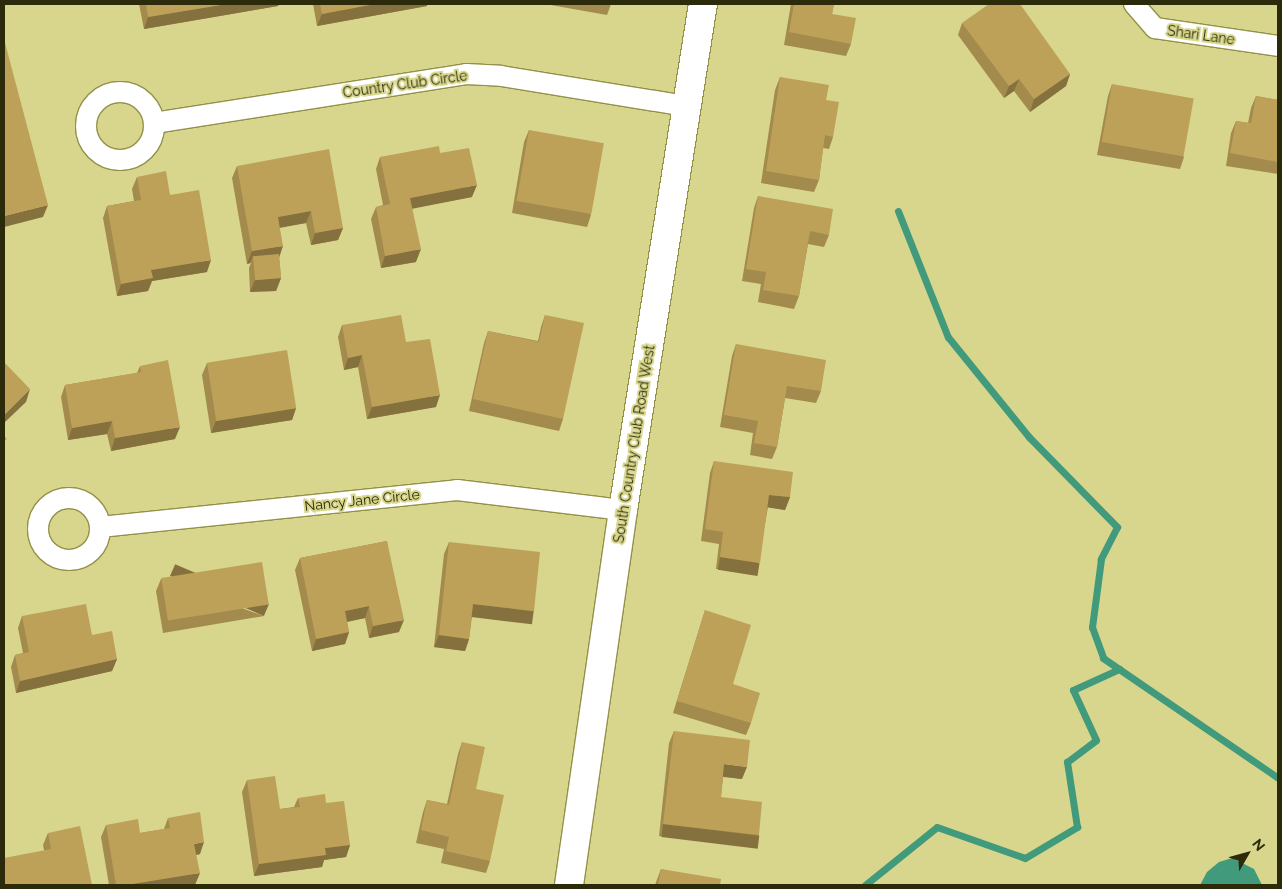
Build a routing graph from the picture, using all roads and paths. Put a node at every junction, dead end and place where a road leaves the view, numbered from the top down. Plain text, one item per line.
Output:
1 (703, 4) edge
2 (1134, 4) edge
3 (1278, 46) edge
4 (687, 106) junction
5 (154, 122) dead end
6 (623, 510) junction
7 (100, 527) dead end
8 (569, 885) edge

1 - 4 street, South Country Club Road West
2 - 3 street, Shari Lane
4 - 5 street, Country Club Circle
4 - 6 street, South Country Club Road West
6 - 7 street, Nancy Jane Circle
6 - 8 street, South Country Club Road West

